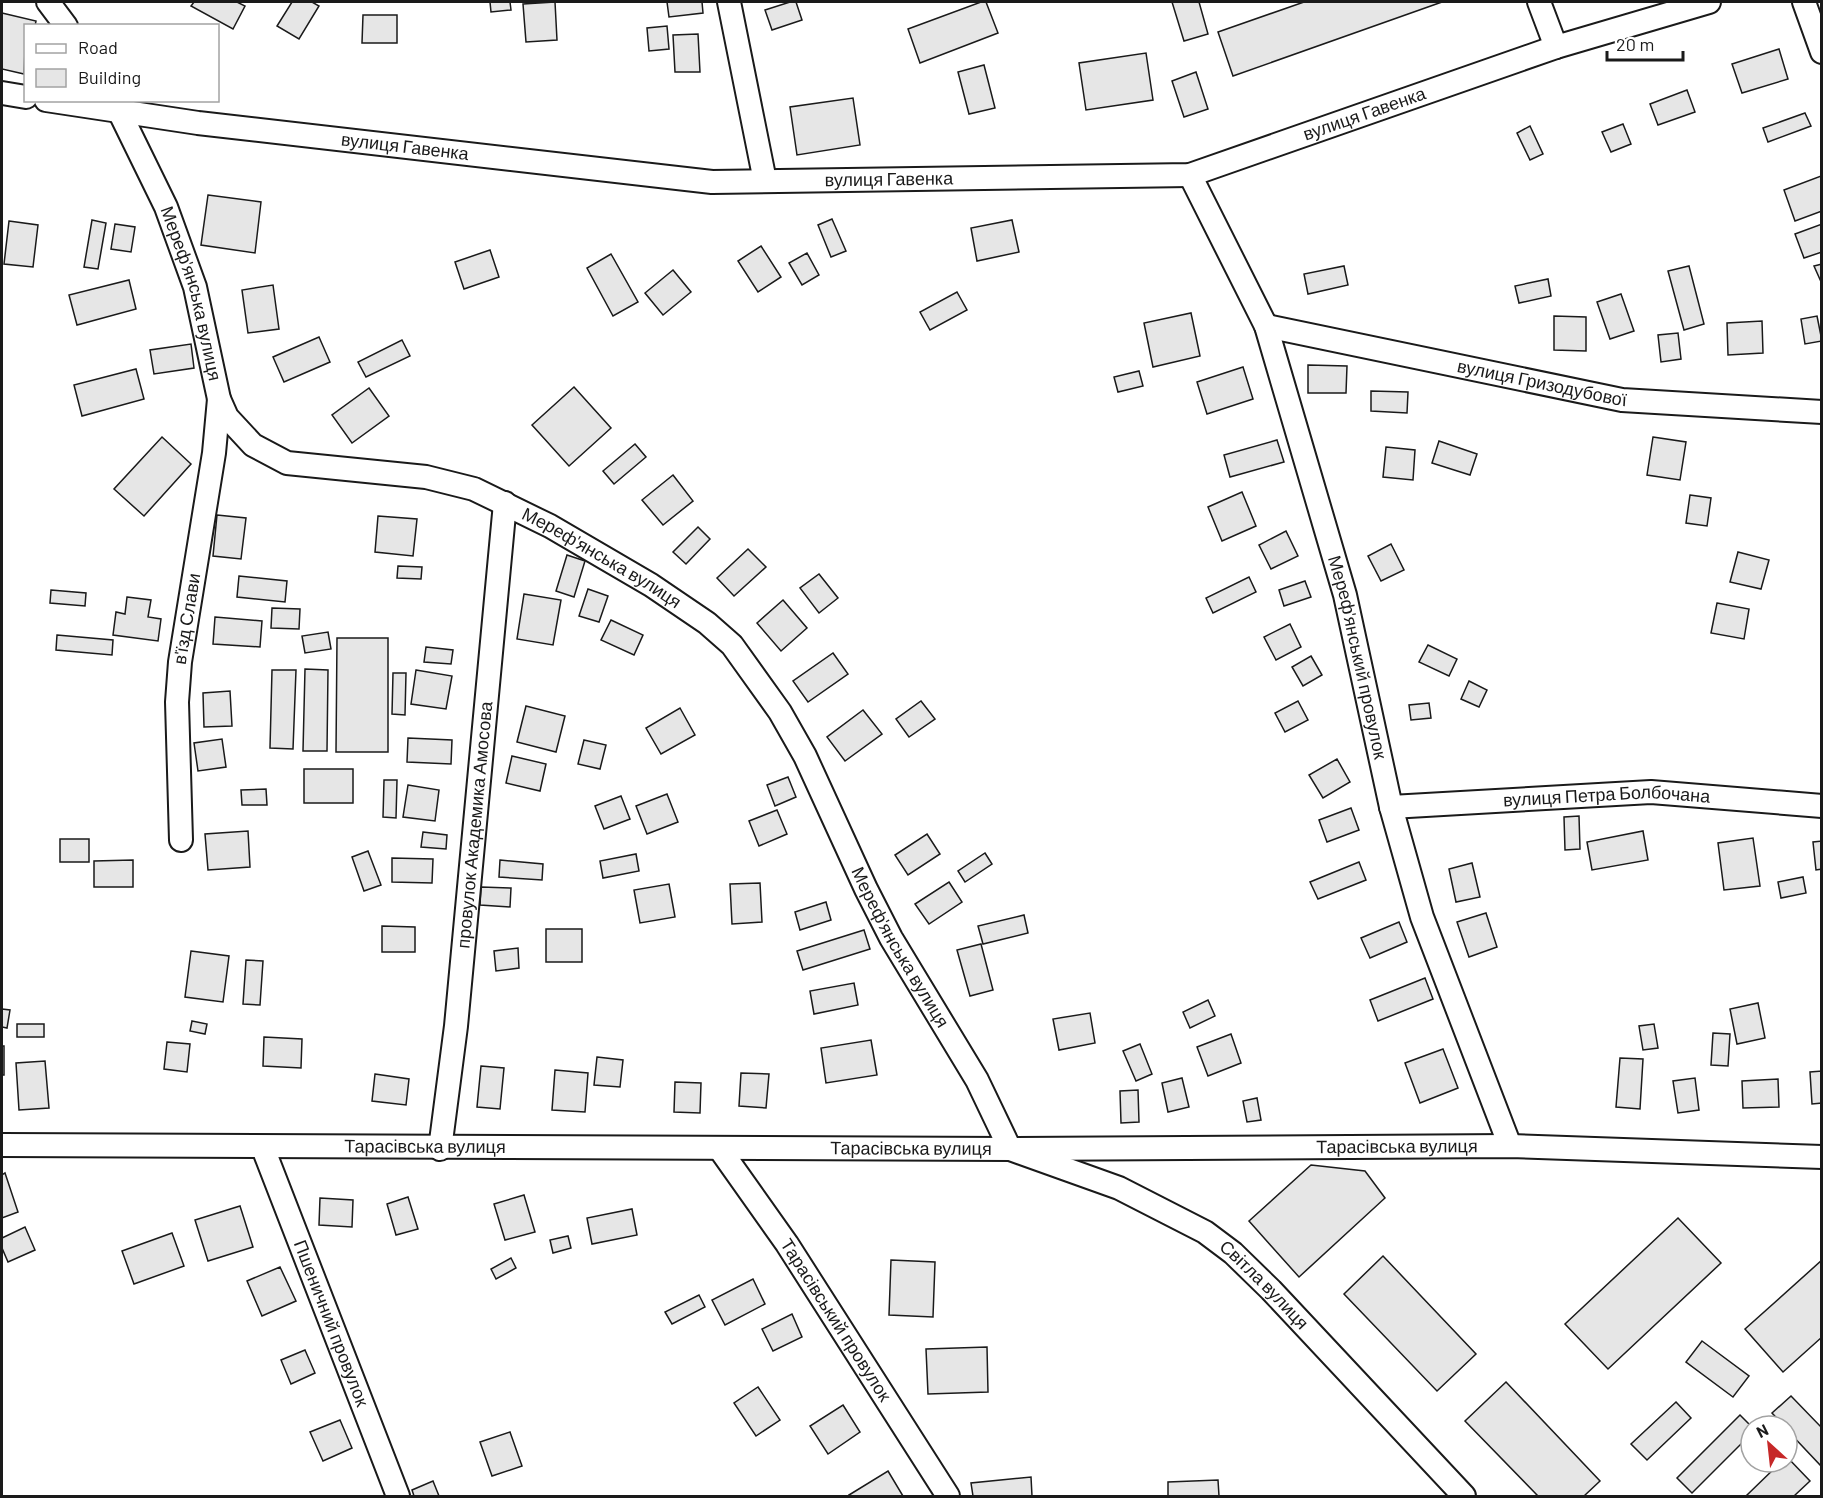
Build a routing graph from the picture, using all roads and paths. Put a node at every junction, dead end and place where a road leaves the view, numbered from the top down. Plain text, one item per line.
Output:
1 (48, 2) edge
2 (729, 2) edge
3 (1539, 2) edge
4 (1709, 2) edge
5 (1804, 2) edge
6 (64, 24) edge
7 (1556, 47) junction
8 (1821, 52) edge
9 (2, 93) edge
10 (24, 97) edge
11 (57, 102) edge
12 (167, 102) edge
13 (120, 113) junction
14 (198, 123) junction
15 (1191, 175) junction
16 (765, 181) junction
17 (1266, 327) junction
18 (219, 399) junction
19 (1821, 412) edge
20 (505, 503) junction
21 (1821, 806) edge
22 (1391, 807) junction
23 (181, 840) dead end
24 (2, 1145) edge
25 (1509, 1146) junction
26 (263, 1148) junction
27 (719, 1148) junction
28 (440, 1149) junction
29 (1010, 1149) junction
30 (1821, 1157) edge
31 (398, 1497) edge
32 (948, 1497) edge
33 (1464, 1497) edge

1 - 6 street
2 - 16 street
3 - 7 street
4 - 7 street, вулиця Гавенка
5 - 8 street
7 - 15 street, вулиця Гавенка
9 - 10 street
11 - 13 street, вулиця Гавенка
12 - 14 street
13 - 14 street, вулиця Гавенка
13 - 18 street, Мереф'янська вулиця
14 - 16 street, вулиця Гавенка
15 - 16 street, вулиця Гавенка
15 - 17 street, Мереф'янський провулок
17 - 19 street, вулиця Гризодубової
17 - 22 street, Мереф'янський провулок
18 - 20 street, Мереф'янська вулиця
18 - 23 street, в'їзд Слави
20 - 28 street, провулок Академика Амосова
20 - 29 street, Мереф'янська вулиця
21 - 22 street, вулиця Петра Болбочана
22 - 25 street, Мереф'янський провулок
24 - 26 street, Тарасівська вулиця
25 - 29 street, Тарасівська вулиця
25 - 30 street, Тарасівська вулиця
26 - 28 street, Тарасівська вулиця
26 - 31 street, Пшеничний провулок
27 - 28 street, Тарасівська вулиця
27 - 29 street, Тарасівська вулиця
27 - 32 street, Тарасівський провулок
29 - 33 street, Світла вулиця

